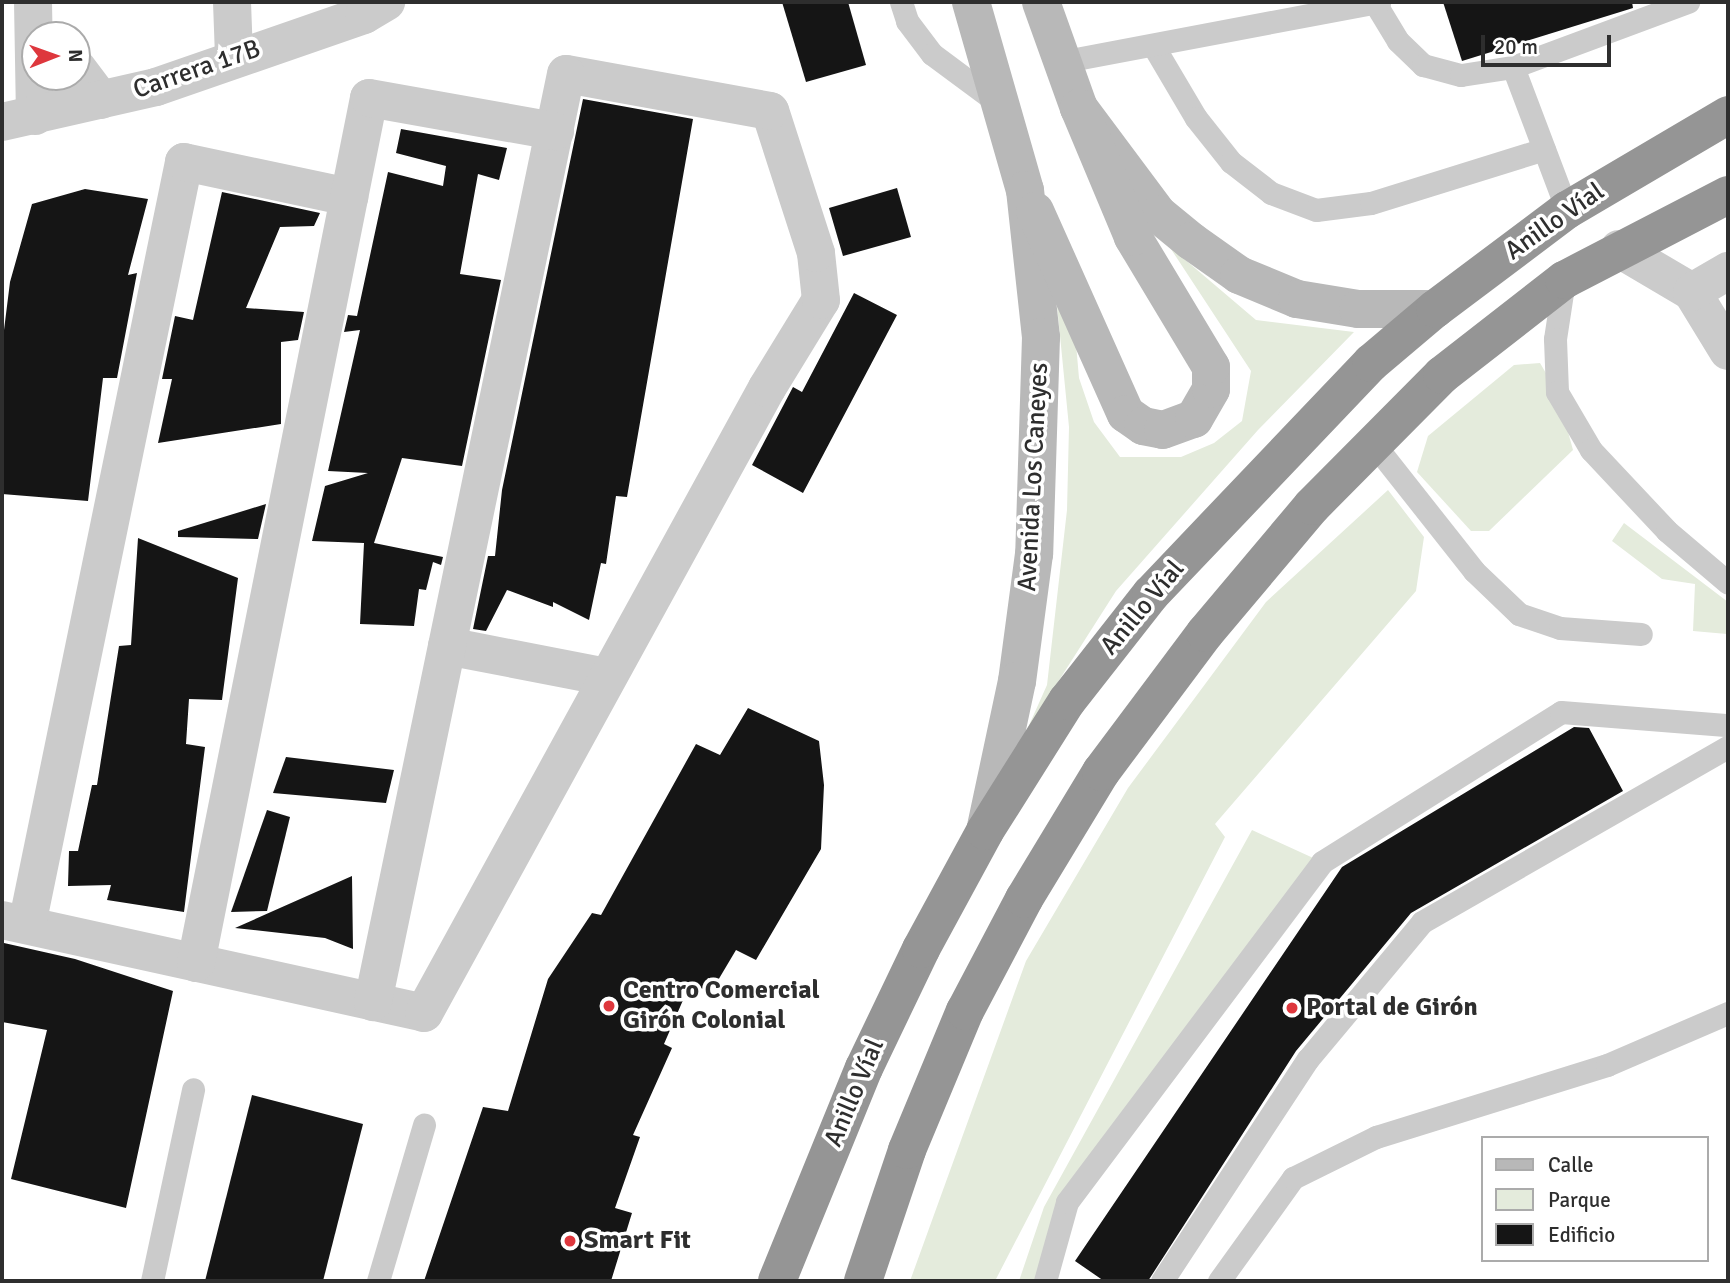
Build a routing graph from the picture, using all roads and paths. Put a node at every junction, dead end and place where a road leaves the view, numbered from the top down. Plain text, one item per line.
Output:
1 (232, 2) edge
2 (901, 2) edge
3 (971, 2) edge
4 (1041, 2) edge
5 (1377, 2) edge
6 (1688, 2) edge
7 (372, 6) edge
8 (40, 15) edge
9 (1154, 47) junction
10 (234, 57) junction
11 (1060, 62) junction
12 (1513, 67) junction
13 (91, 87) edge
14 (101, 100) junction
15 (1003, 107) junction
16 (1079, 108) junction
17 (1728, 115) edge
18 (18, 119) edge
19 (555, 131) junction
20 (1544, 149) junction
21 (1025, 190) junction
22 (1728, 195) edge
23 (349, 197) junction
24 (1567, 210) junction
25 (1619, 249) junction
26 (1728, 271) edge
27 (1564, 280) junction
28 (1692, 292) junction
29 (1436, 309) junction
30 (1728, 351) edge
31 (1373, 443) junction
32 (1728, 583) edge
33 (1641, 634) dead end
34 (447, 646) junction
35 (606, 677) junction
36 (1728, 725) edge
37 (1728, 747) edge
38 (985, 831) junction
39 (14, 923) edge
40 (196, 963) junction
41 (373, 1002) junction
42 (1728, 1013) edge
43 (193, 1089) dead end
44 (424, 1125) dead end
45 (152, 1281) edge
46 (378, 1281) edge
47 (777, 1281) edge
48 (863, 1281) edge
49 (1045, 1281) edge
50 (1162, 1281) edge
51 (1219, 1281) edge

1 - 10 street
2 - 15 lane
3 - 15 main road, Avenida Los Caneyes
4 - 11 main road
5 - 9 lane
5 - 12 lane
6 - 12 lane
7 - 10 street, Carrera 17B
8 - 18 street
9 - 11 lane
9 - 20 lane
10 - 14 street, Carrera 17B
11 - 16 main road
12 - 20 lane
13 - 14 street
14 - 18 street, Carrera 17B
15 - 21 main road, Avenida Los Caneyes
16 - 21 main road
16 - 29 main road
17 - 24 highway, Anillo Víal
19 - 23 street
19 - 34 street
19 - 35 street
20 - 24 lane
21 - 38 main road, Avenida Los Caneyes
22 - 25 highway, Anillo Víal
23 - 39 street
23 - 40 street
24 - 29 highway, Anillo Víal
25 - 27 highway, Anillo Víal
25 - 28 street
26 - 28 street
27 - 31 highway, Anillo Víal
27 - 32 lane
28 - 30 street
29 - 38 highway, Anillo Víal
31 - 33 lane
31 - 48 highway, Anillo Víal
34 - 35 street
34 - 41 street
35 - 41 street
36 - 49 lane
37 - 50 lane
38 - 47 highway, Anillo Víal
39 - 40 street
40 - 41 street
42 - 51 lane
43 - 45 lane
44 - 46 lane

